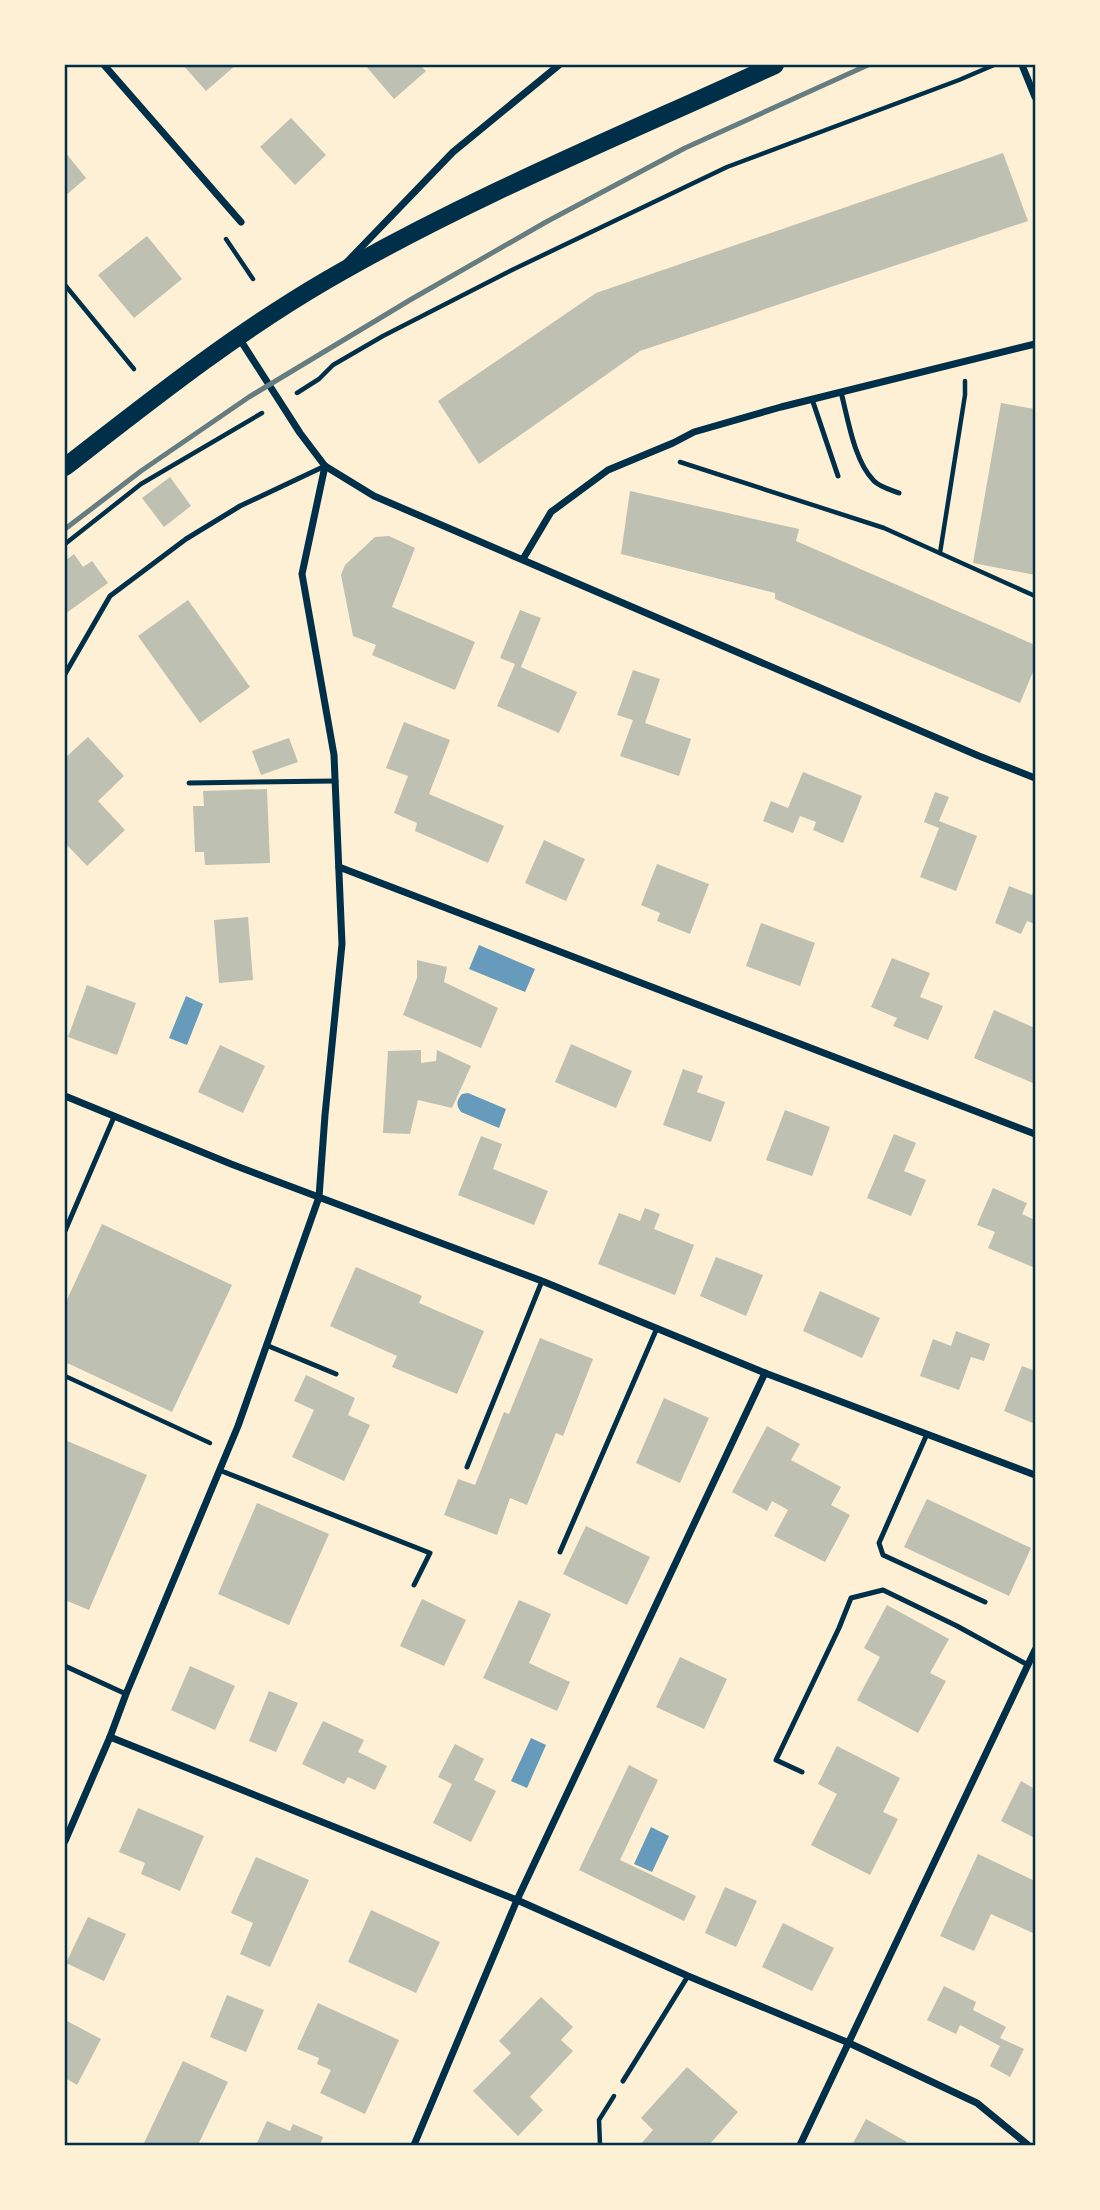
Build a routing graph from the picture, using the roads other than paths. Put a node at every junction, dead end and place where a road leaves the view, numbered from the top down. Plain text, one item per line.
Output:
1 (104, 65) edge
2 (559, 65) edge
3 (775, 65) edge
4 (1022, 65) edge
5 (1035, 96) edge
6 (241, 222) road end
7 (331, 278) junction
8 (238, 336) junction
9 (1035, 344) edge
10 (841, 392) junction
11 (812, 399) junction
12 (325, 466) junction
13 (65, 467) edge
14 (838, 476) dead end
15 (899, 494) dead end
16 (523, 559) junction
17 (65, 674) edge
18 (1035, 778) edge
19 (336, 781) junction
20 (189, 783) dead end
21 (339, 867) junction
22 (65, 1096) edge
23 (114, 1117) junction
24 (1035, 1134) edge
25 (319, 1197) junction
26 (65, 1231) edge
27 (542, 1281) junction
28 (657, 1328) junction
29 (266, 1345) junction
30 (765, 1373) junction
31 (336, 1374) dead end
32 (927, 1434) junction
33 (467, 1467) dead end
34 (219, 1470) junction
35 (1035, 1475) edge
36 (560, 1552) dead end
37 (414, 1585) dead end
38 (985, 1602) dead end
39 (1035, 1650) edge
40 (1028, 1665) junction
41 (65, 1666) edge
42 (126, 1694) junction
43 (110, 1737) junction
44 (802, 1772) dead end
45 (65, 1841) edge
46 (517, 1900) junction
47 (688, 1976) junction
48 (849, 2043) junction
49 (623, 2081) road end
50 (414, 2145) edge
51 (800, 2145) edge
52 (1028, 2145) edge

1 - 6 street
2 - 7 street
3 - 7 main road
4 - 5 street
7 - 8 main road
8 - 12 street
8 - 13 main road
9 - 10 street
10 - 11 street
10 - 15 lane
11 - 14 lane
11 - 16 street
12 - 16 street
12 - 17 lane
12 - 19 street
16 - 18 street
19 - 20 lane
19 - 21 street
21 - 24 street
21 - 25 street
22 - 23 street
23 - 25 street
23 - 26 lane
25 - 27 street
25 - 29 street
27 - 28 street
27 - 33 lane
28 - 30 street
28 - 36 lane
29 - 31 lane
29 - 34 street
30 - 32 street
30 - 46 street
32 - 35 street
32 - 38 lane
34 - 37 lane
34 - 42 street
39 - 40 street
40 - 44 lane
40 - 48 street
41 - 42 lane
42 - 43 street
43 - 45 street
43 - 46 street
46 - 47 street
46 - 50 street
47 - 48 street
47 - 49 lane
48 - 51 street
48 - 52 street

